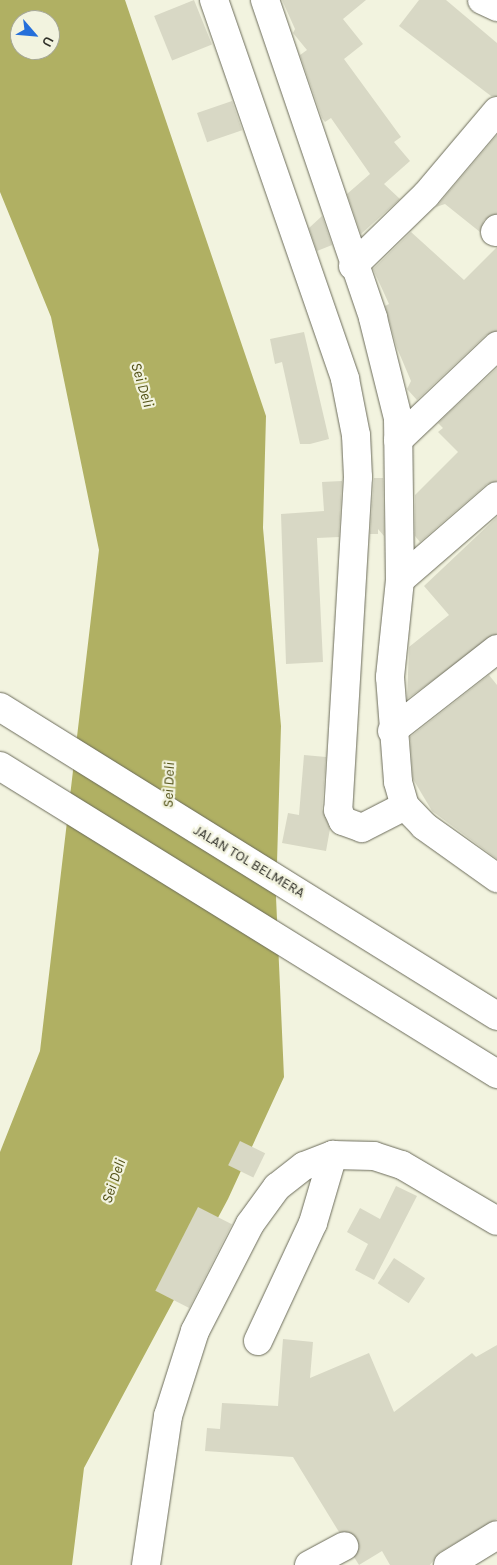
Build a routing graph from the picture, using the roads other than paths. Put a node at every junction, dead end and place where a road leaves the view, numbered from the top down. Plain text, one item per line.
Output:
1 (214, 0) edge
2 (264, 0) edge
3 (482, 0) edge
4 (497, 7) edge
5 (497, 111) edge
6 (353, 266) junction
7 (497, 346) edge
8 (398, 440) junction
9 (497, 496) edge
10 (400, 580) junction
11 (497, 650) edge
12 (0, 708) edge
13 (392, 731) junction
14 (0, 766) edge
15 (405, 806) junction
16 (497, 877) edge
17 (497, 1016) edge
18 (497, 1074) edge
19 (333, 1155) junction
20 (497, 1222) edge
21 (258, 1341) dead end
22 (497, 1535) edge
23 (344, 1546) dead end
24 (146, 1565) edge
25 (309, 1565) edge
26 (448, 1565) edge

1 - 15 main road
2 - 6 main road
3 - 4 main road
5 - 6 main road
6 - 8 main road
7 - 8 main road
8 - 10 main road
9 - 10 main road
10 - 13 main road
11 - 13 main road
12 - 17 main road, JALAN TOL BELMERA
13 - 15 main road
14 - 18 main road
15 - 16 main road
19 - 20 main road
19 - 21 main road
19 - 24 main road
22 - 26 main road
23 - 25 main road

